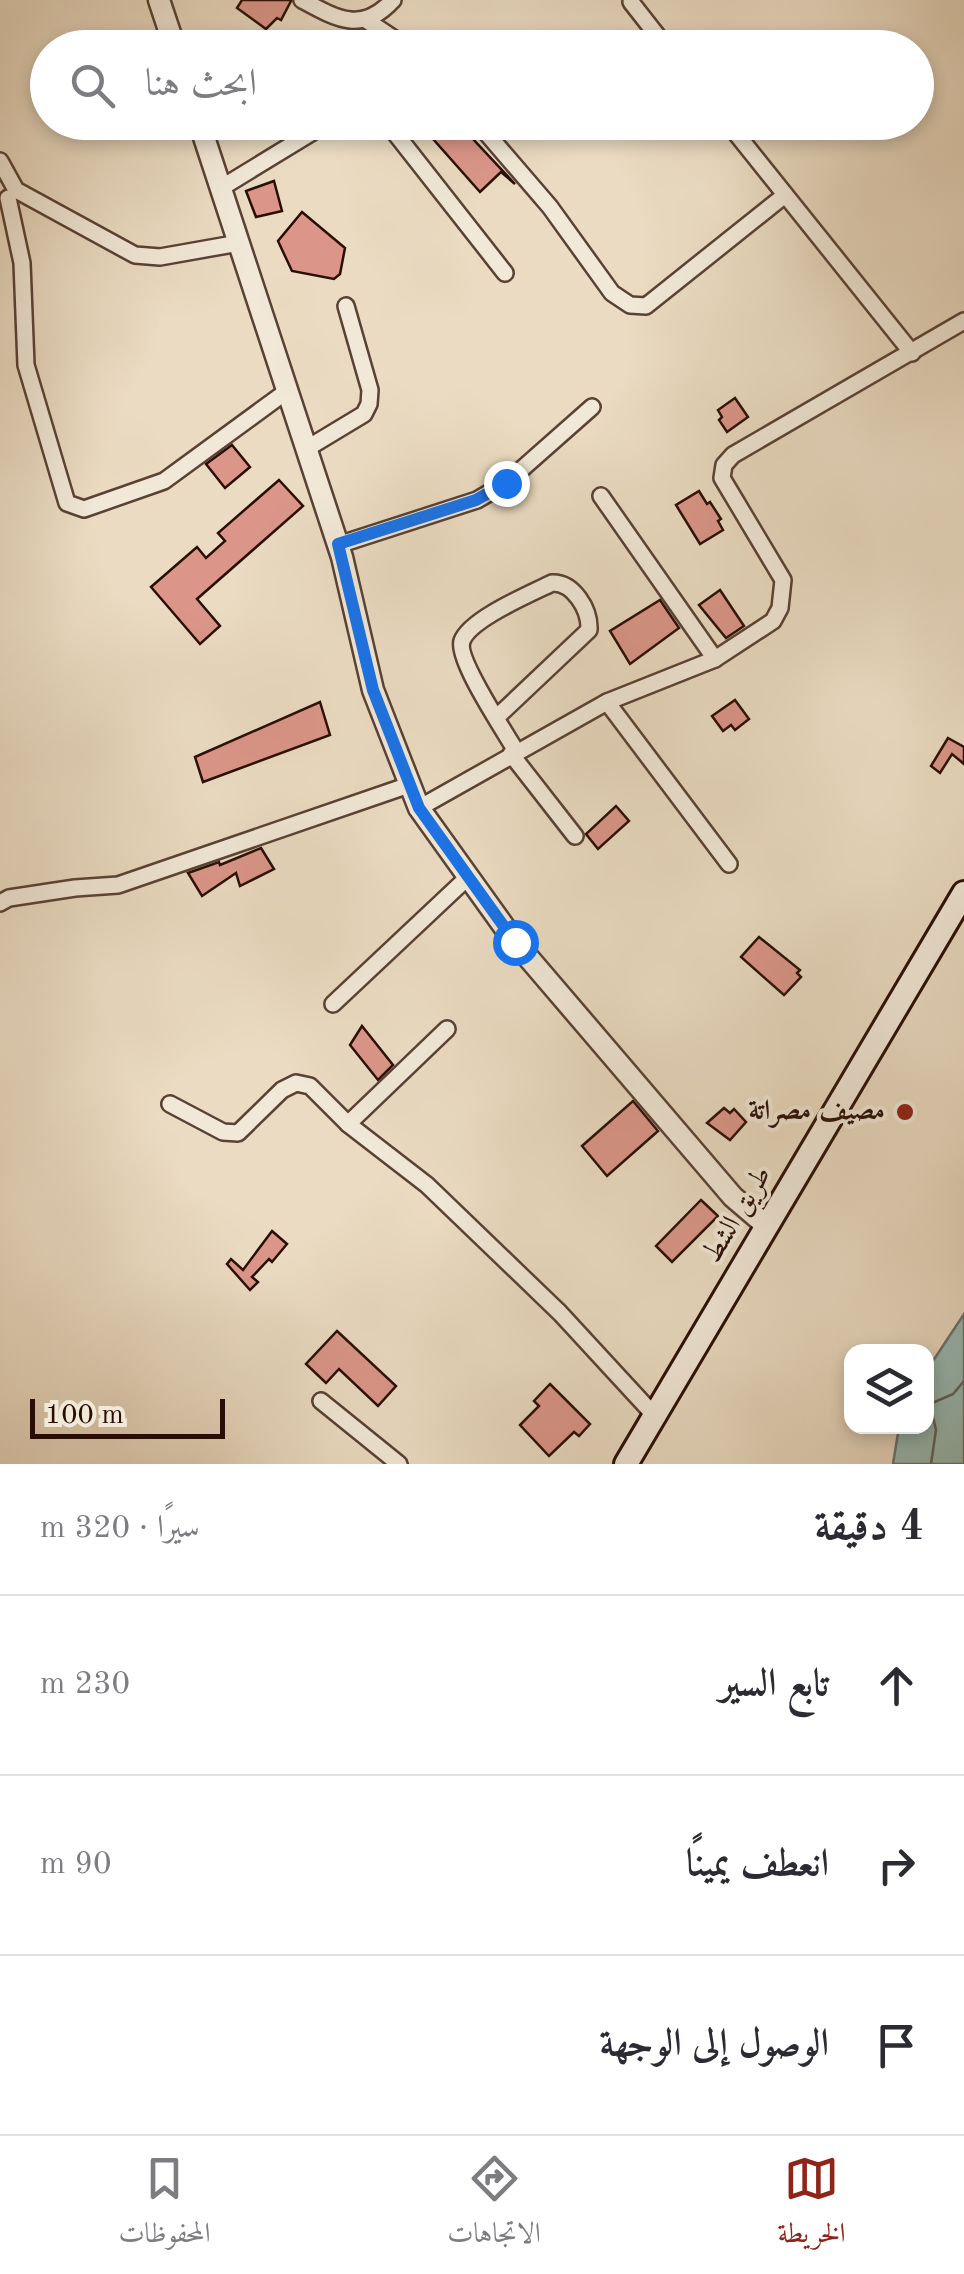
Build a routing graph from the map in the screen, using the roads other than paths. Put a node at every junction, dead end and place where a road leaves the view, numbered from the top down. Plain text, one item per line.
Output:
1 (159, 0) edge
2 (302, 0) edge
3 (393, 0) edge
4 (631, 2) dead end
5 (366, 20) junction
6 (169, 30) edge
7 (384, 30) edge
8 (653, 30) edge
9 (205, 140) edge
10 (299, 140) edge
11 (401, 140) edge
12 (492, 140) edge
13 (741, 140) edge
14 (0, 161) edge
15 (220, 188) junction
16 (785, 195) junction
17 (8, 197) edge
18 (238, 243) junction
19 (505, 273) dead end
20 (346, 306) dead end
21 (964, 321) edge
22 (912, 353) junction
23 (287, 391) junction
24 (592, 407) dead end
25 (306, 449) junction
26 (600, 496) dead end
27 (338, 544) junction
28 (715, 659) junction
29 (607, 702) junction
30 (497, 717) junction
31 (514, 752) junction
32 (408, 785) junction
33 (419, 808) junction
34 (575, 836) dead end
35 (729, 864) dead end
36 (466, 878) junction
37 (964, 893) edge
38 (0, 903) edge
39 (332, 1004) dead end
40 (447, 1029) dead end
41 (170, 1104) dead end
42 (348, 1124) junction
43 (767, 1226) junction
44 (321, 1400) dead end
45 (654, 1415) junction
46 (399, 1464) edge
47 (626, 1464) edge

1 - 6 street
2 - 5 street
3 - 5 street
4 - 8 street
5 - 7 street
9 - 15 street
10 - 15 street
11 - 19 street
12 - 16 street
13 - 16 street
14 - 17 street
15 - 18 street
16 - 22 street
17 - 18 street
17 - 23 street
18 - 23 street
20 - 25 street
21 - 22 street
22 - 28 street
23 - 25 street
24 - 27 street
25 - 27 street
26 - 28 street
27 - 32 street
28 - 29 street
29 - 31 street
29 - 35 street
30 - 30 street
30 - 31 street
31 - 33 street
31 - 34 street
32 - 33 street
32 - 38 street
33 - 36 street
36 - 39 street
36 - 43 street
37 - 43 main road, طريق الشط
40 - 42 street
41 - 42 street
42 - 45 street
43 - 45 main road, طريق الشط
44 - 46 street
45 - 47 main road, طريق الشط

